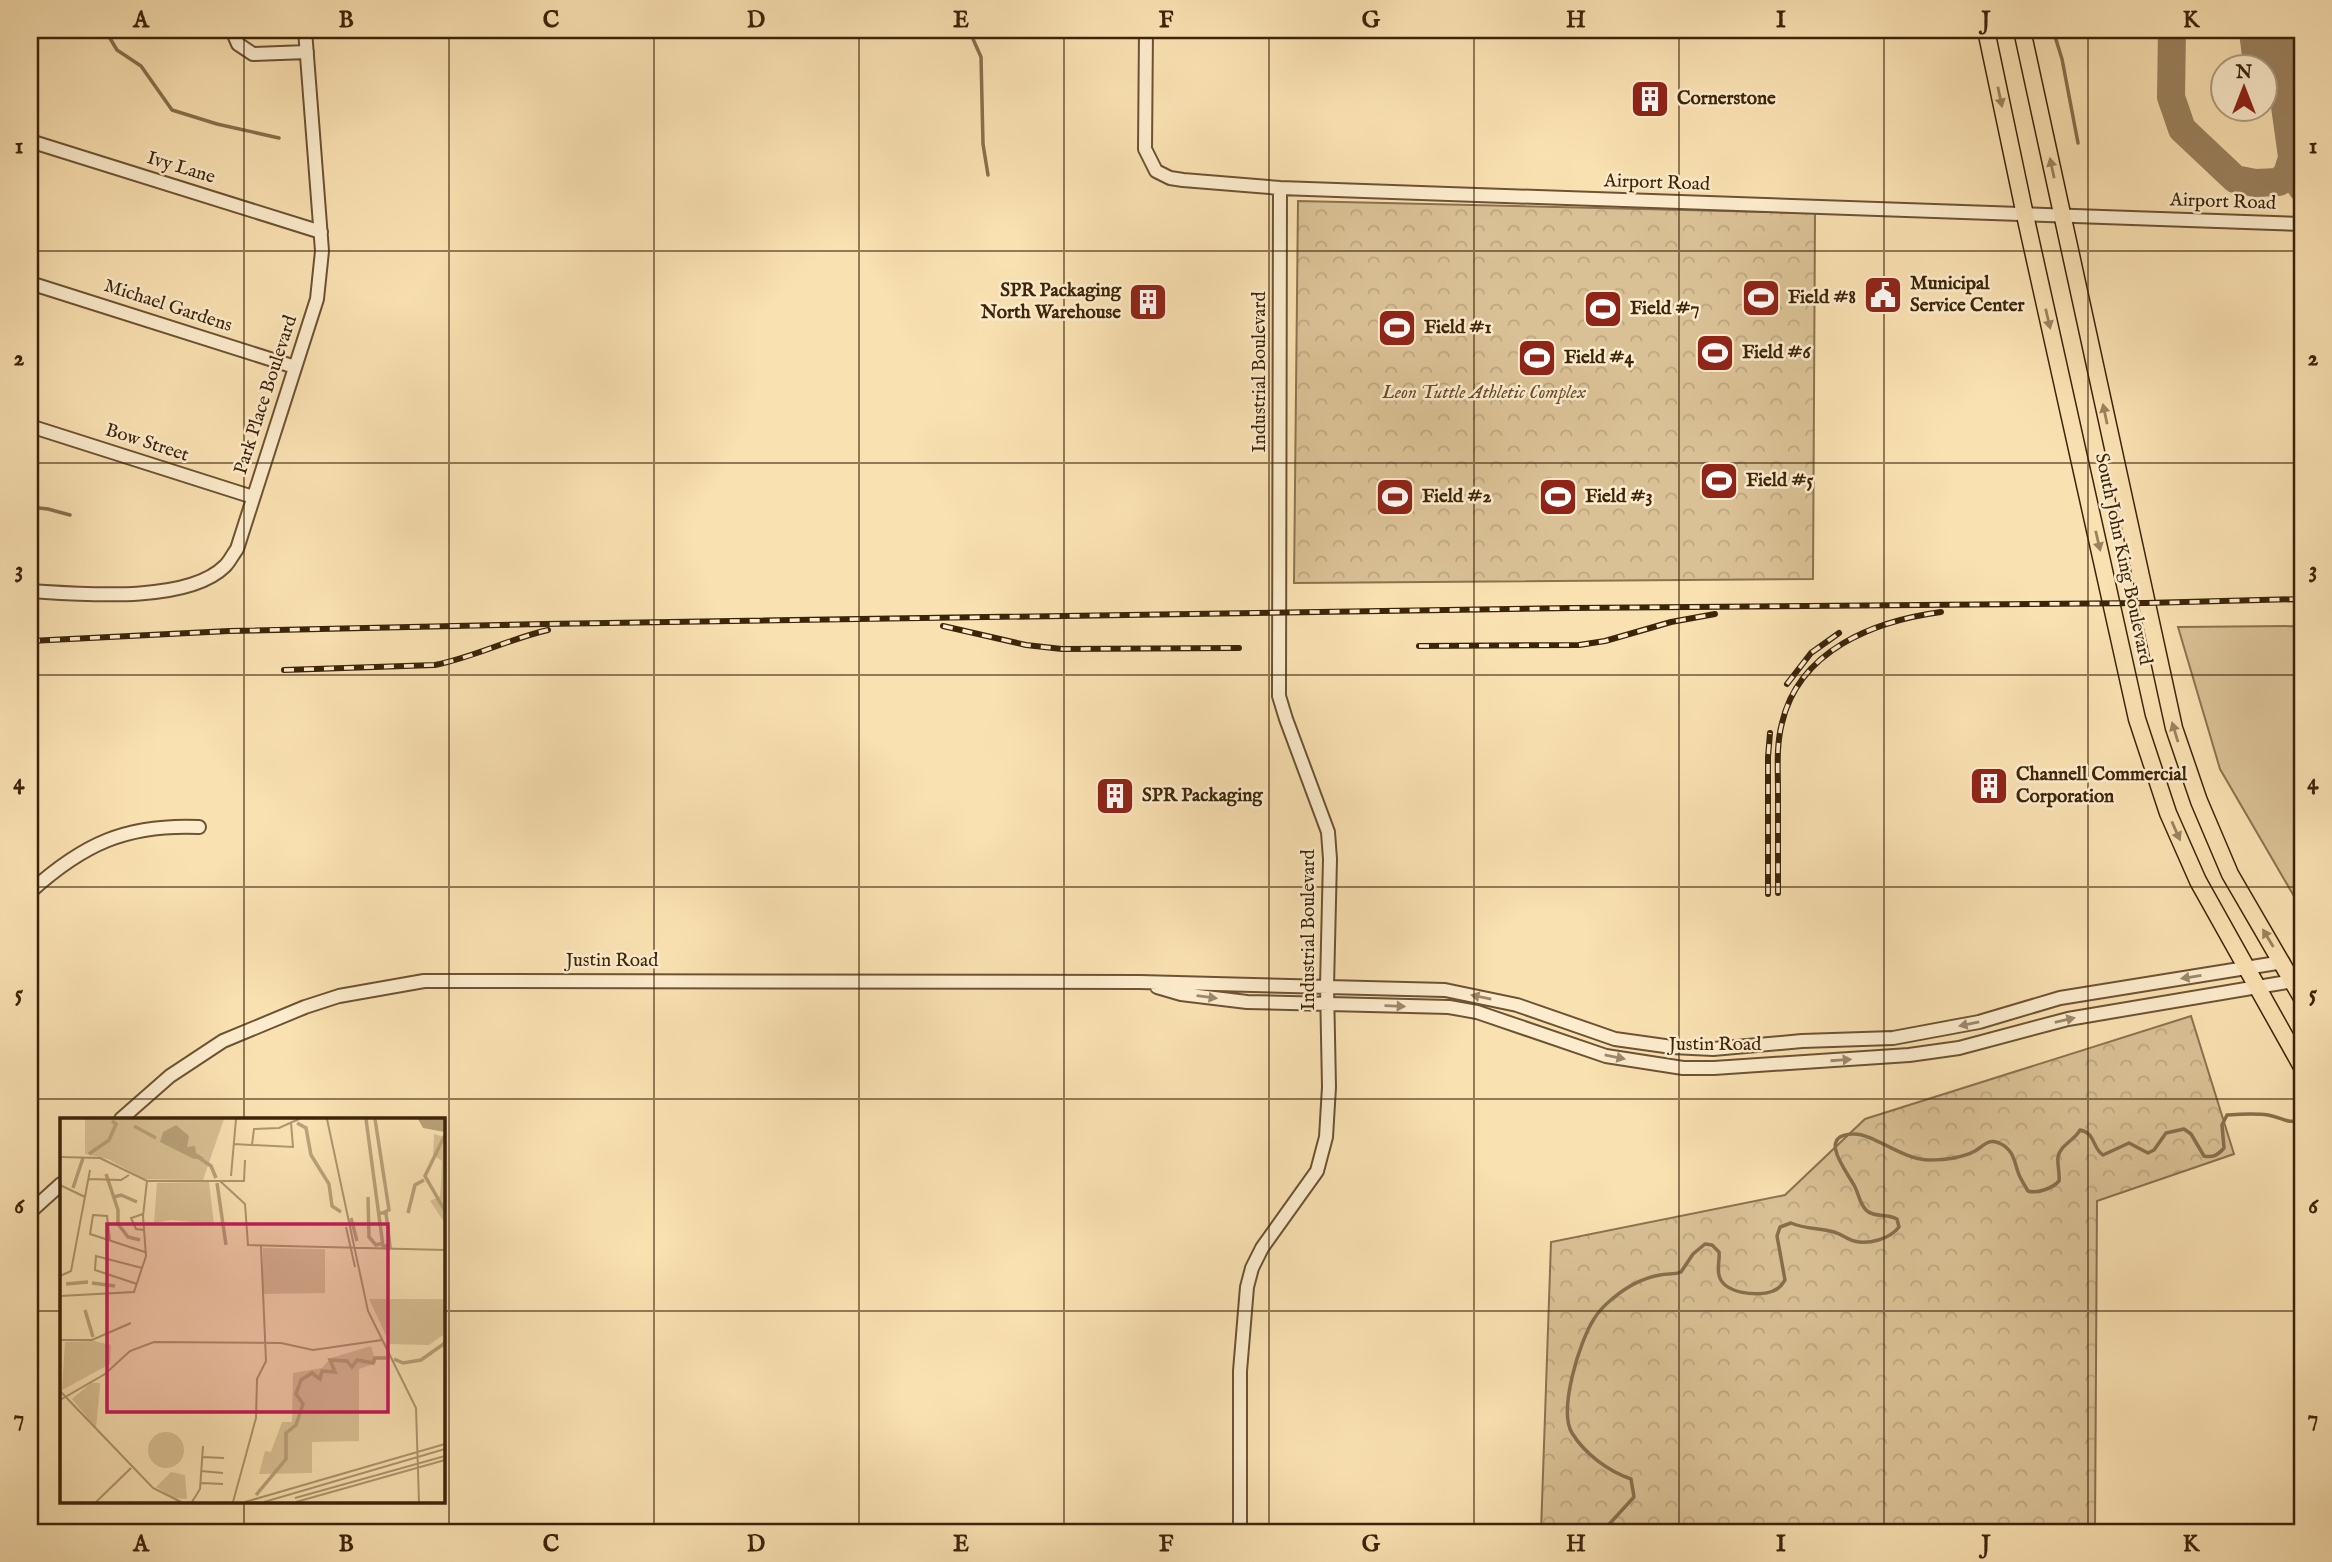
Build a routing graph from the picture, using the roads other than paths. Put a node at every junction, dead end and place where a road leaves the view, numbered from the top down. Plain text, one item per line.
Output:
1 (232, 30) edge
2 (305, 30) edge
3 (1146, 30) edge
4 (1986, 30) edge
5 (2022, 30) edge
6 (307, 52) junction
7 (30, 141) edge
8 (1280, 188) junction
9 (2025, 215) junction
10 (2063, 216) junction
11 (2302, 224) edge
12 (321, 232) junction
13 (30, 283) edge
14 (295, 367) junction
15 (30, 426) edge
16 (253, 497) junction
17 (30, 591) edge
18 (199, 827) dead end
19 (30, 892) edge
20 (2283, 962) junction
21 (2247, 969) junction
22 (2293, 981) junction
23 (1140, 982) junction
24 (1327, 986) junction
25 (2257, 986) junction
26 (2302, 998) edge
27 (1327, 1003) junction
28 (1517, 1006) junction
29 (1511, 1023) junction
30 (2302, 1067) edge
31 (122, 1118) edge
32 (60, 1185) edge
33 (30, 1212) edge
34 (1240, 1532) edge

1 - 6 street
2 - 6 street, Park Place Boulevard
3 - 8 street, Airport Road
4 -> 9 main road, South John King Boulevard
10 -> 5 main road, South John King Boulevard
6 - 12 street, Park Place Boulevard
7 - 12 street, Ivy Lane
8 - 9 street, Airport Road
8 - 24 street, Industrial Boulevard
9 - 10 street, Airport Road
9 -> 21 main road, South John King Boulevard
10 - 11 street, Airport Road
20 -> 10 main road, South John King Boulevard
12 - 14 street, Park Place Boulevard
13 - 14 street, Michael Gardens
14 - 16 street, Park Place Boulevard
15 - 16 street, Bow Street
16 - 17 street, Park Place Boulevard
18 - 19 street
20 - 21 street, Justin Road
20 - 22 main road, South John King Boulevard
21 - 25 main road, South John King Boulevard
21 -> 28 street, Justin Road
22 - 25 street, Justin Road
22 - 26 main road, South John King Boulevard
23 - 24 street, Justin Road
23 -> 27 street, Justin Road
23 - 31 street, Justin Road
24 - 27 street, Industrial Boulevard
28 -> 24 street, Justin Road
29 -> 25 street, Justin Road
25 - 30 main road, South John King Boulevard
27 -> 29 street, Justin Road
27 - 34 street, Industrial Boulevard
28 - 29 street
32 - 33 street

